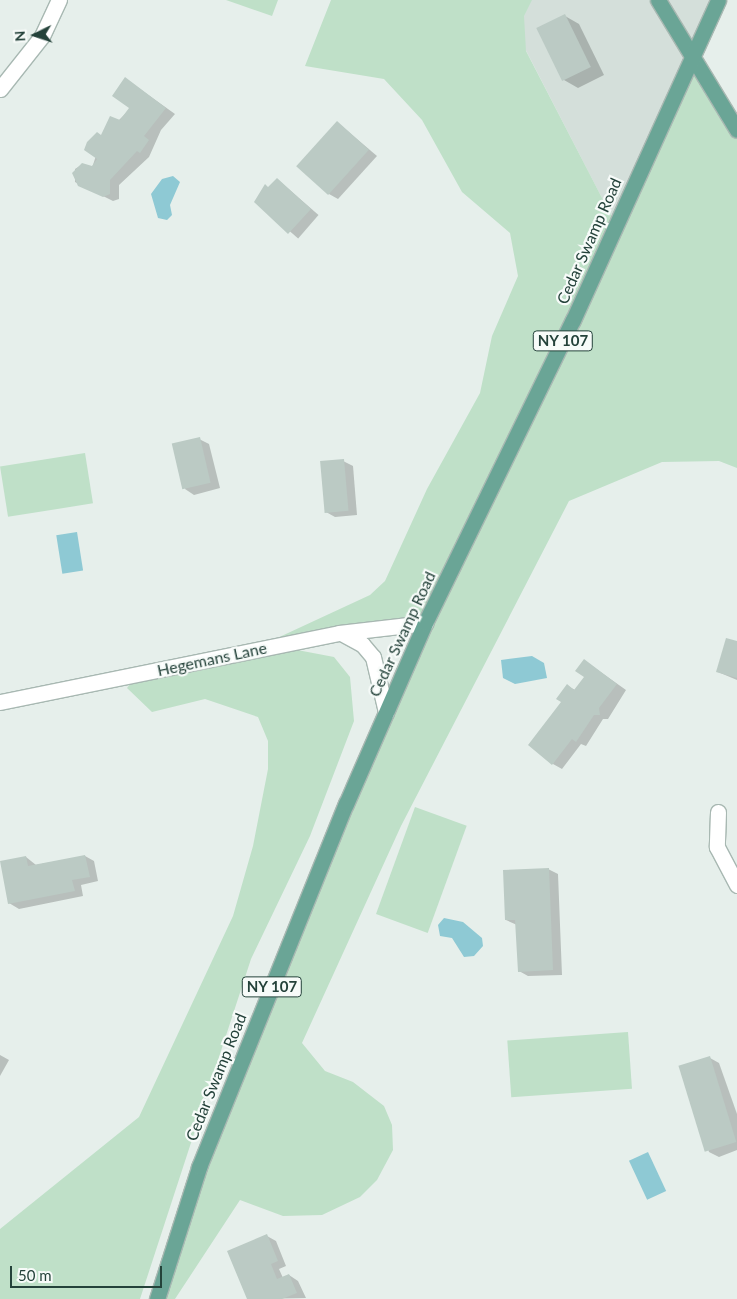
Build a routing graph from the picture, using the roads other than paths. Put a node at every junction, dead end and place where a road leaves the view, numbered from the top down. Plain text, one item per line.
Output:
1 (59, 0) edge
2 (658, 0) edge
3 (718, 0) edge
4 (693, 56) junction
5 (0, 89) edge
6 (737, 130) edge
7 (425, 623) junction
8 (339, 633) junction
9 (0, 702) edge
10 (386, 712) junction
11 (718, 812) dead end
12 (737, 885) edge
13 (158, 1299) edge

1 - 5 street
2 - 4 main road
3 - 4 main road, Cedar Swamp Road / NY 107
4 - 6 main road
4 - 7 main road, Cedar Swamp Road / NY 107
7 - 8 street, Hegemans Lane
7 - 10 main road, Cedar Swamp Road / NY 107
8 - 9 street, Hegemans Lane
8 - 10 street
10 - 13 main road, Cedar Swamp Road / NY 107
11 - 12 street

